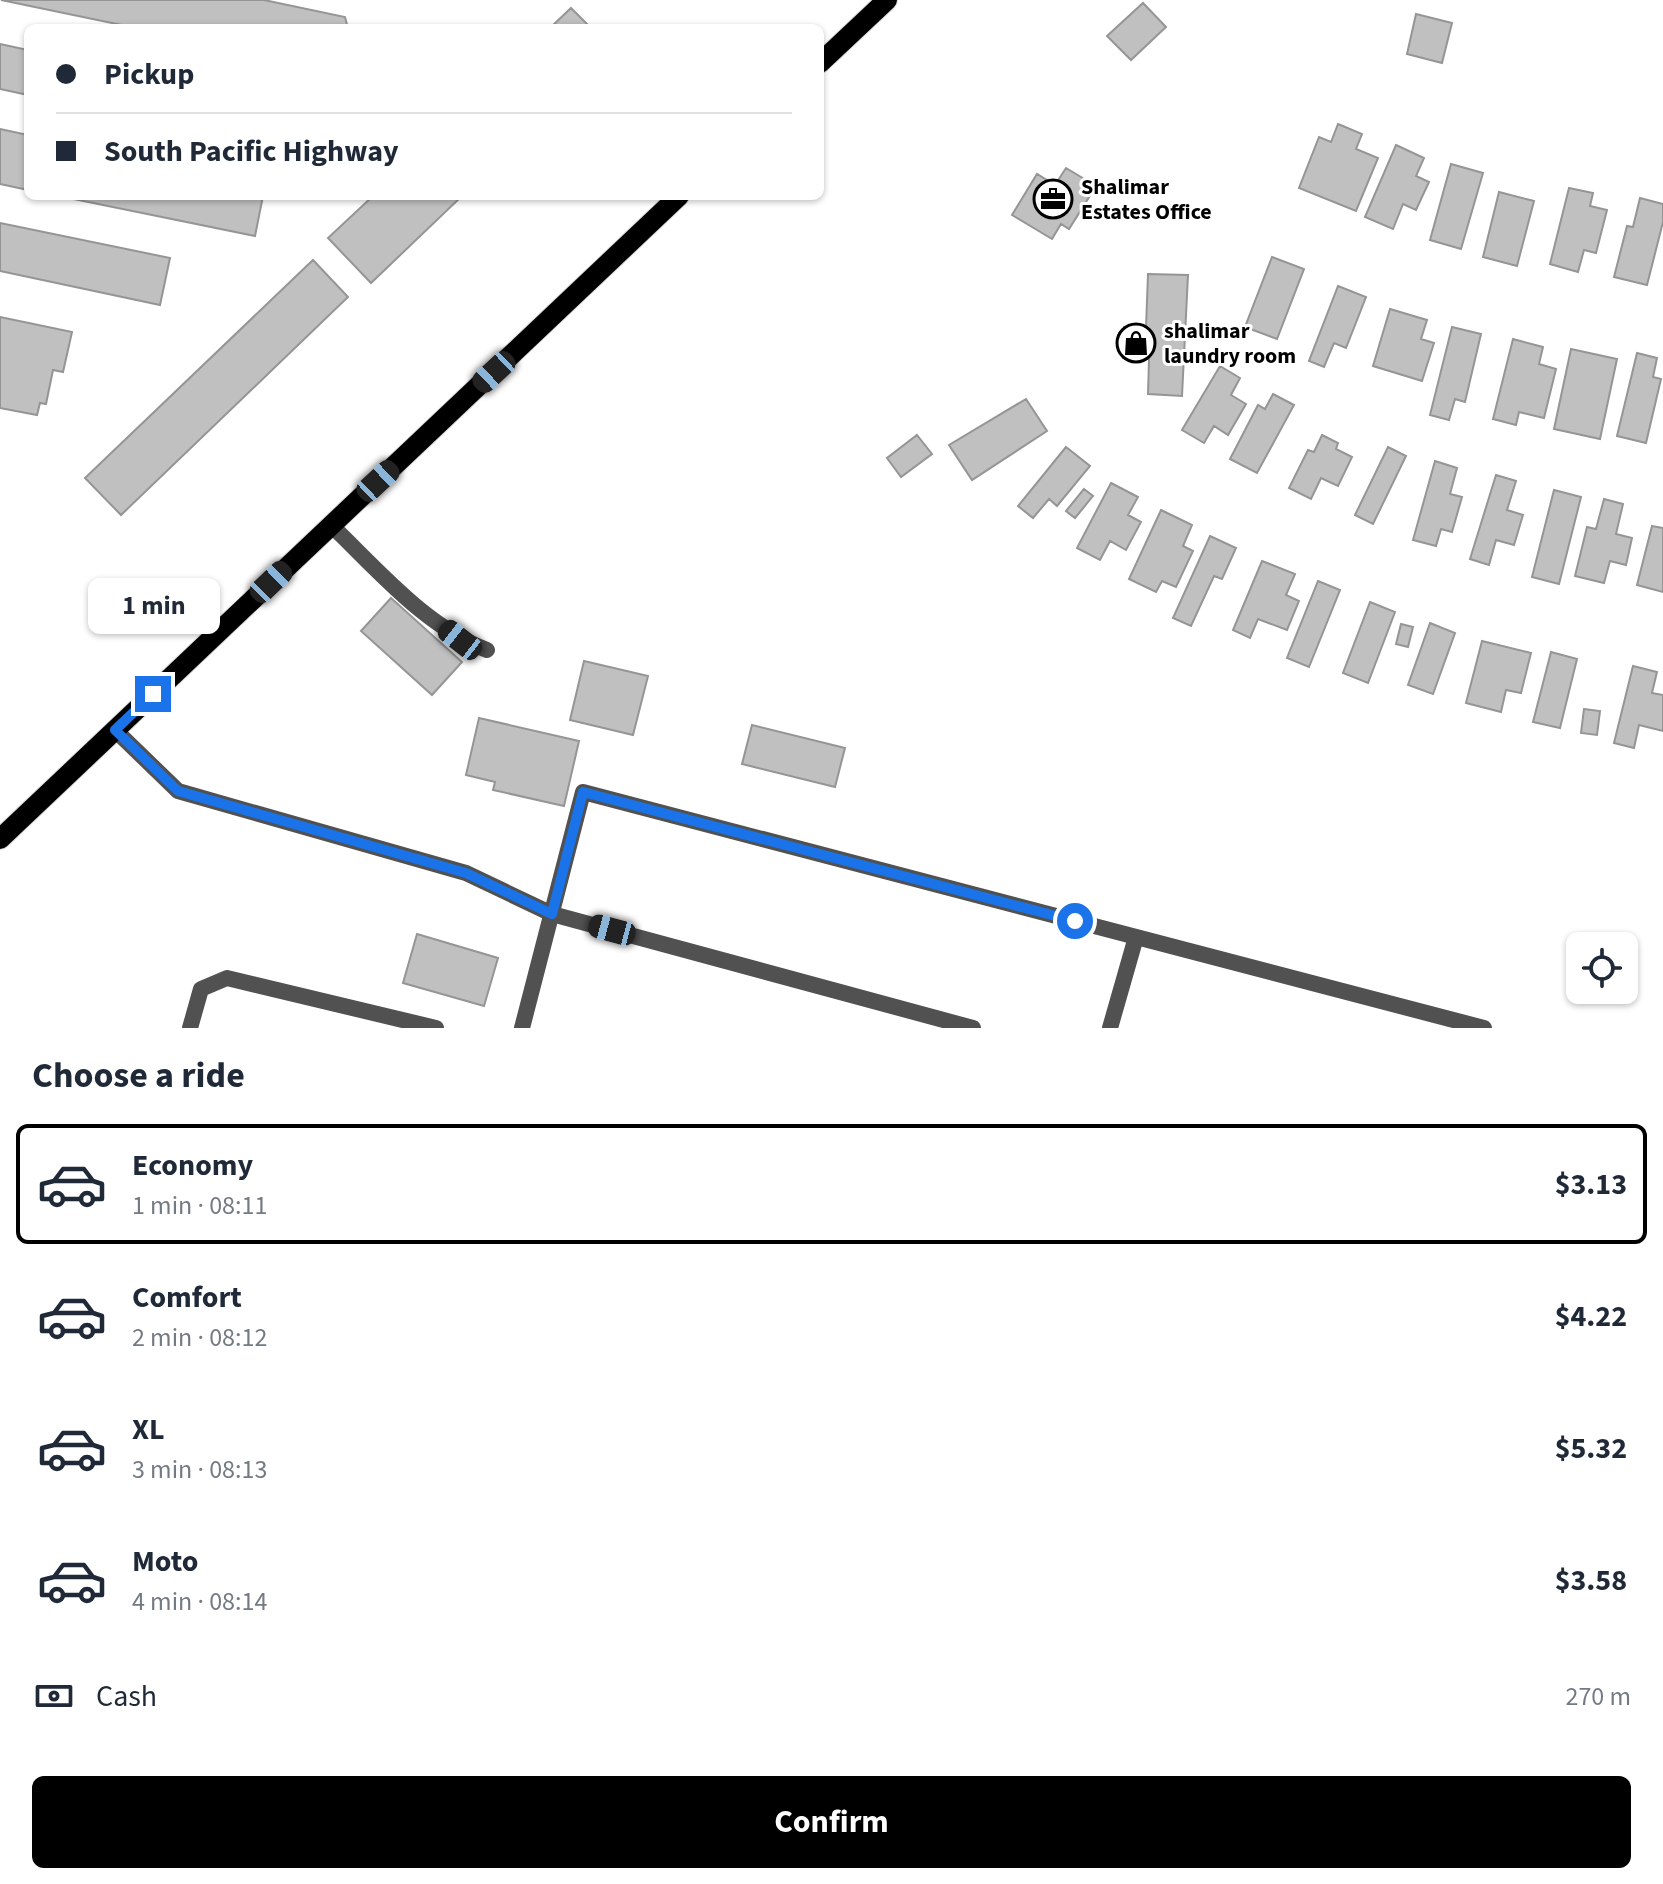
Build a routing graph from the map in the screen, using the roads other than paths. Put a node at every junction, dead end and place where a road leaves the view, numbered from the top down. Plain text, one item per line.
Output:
1 (887, 0) edge
2 (824, 59) edge
3 (675, 200) edge
4 (331, 525) junction
5 (487, 650) dead end
6 (115, 730) junction
7 (0, 839) edge
8 (552, 914) junction
9 (1136, 937) junction
10 (190, 1028) edge
11 (436, 1028) edge
12 (522, 1028) edge
13 (973, 1028) edge
14 (1110, 1028) edge
15 (1484, 1028) edge

1 - 2 main road
3 - 4 main road
4 - 5 lane
4 - 6 main road
6 - 7 main road
6 - 8 lane
8 - 9 lane
8 - 12 lane
8 - 13 lane
9 - 14 lane
9 - 15 lane
10 - 11 lane

